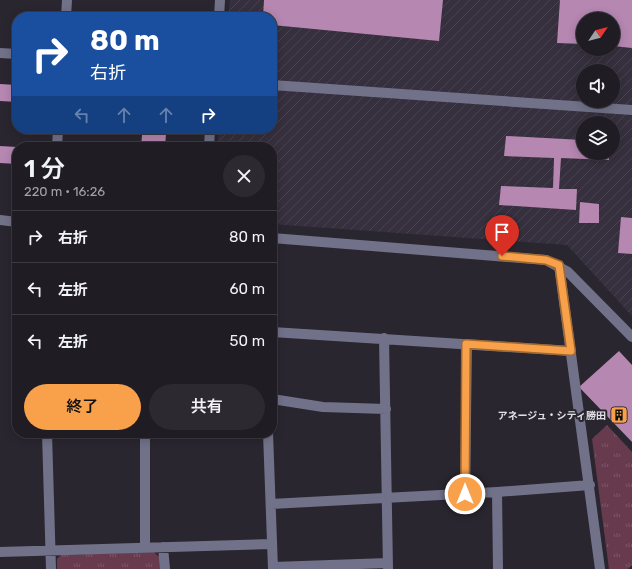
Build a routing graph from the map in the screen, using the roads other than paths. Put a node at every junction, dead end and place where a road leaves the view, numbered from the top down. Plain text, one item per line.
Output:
1 (67, 0) edge
2 (220, 0) edge
3 (66, 12) edge
4 (219, 12) edge
5 (0, 53) edge
6 (12, 54) edge
7 (277, 85) edge
8 (632, 110) edge
9 (0, 220) edge
10 (12, 221) edge
11 (277, 238) edge
12 (559, 265) junction
13 (277, 332) edge
14 (632, 337) edge
15 (384, 338) junction
16 (466, 344) junction
17 (571, 351) junction
18 (277, 400) edge
19 (386, 409) junction
20 (47, 438) edge
21 (145, 438) edge
22 (268, 438) edge
23 (590, 485) junction
24 (497, 492) junction
25 (465, 494) junction
26 (386, 498) junction
27 (271, 504) junction
28 (271, 544) junction
29 (145, 547) junction
30 (163, 547) junction
31 (50, 551) junction
32 (0, 552) edge
33 (388, 566) edge
34 (273, 568) edge
35 (51, 569) edge
36 (165, 569) edge
37 (498, 569) edge
38 (600, 569) edge

1 - 3 street
2 - 4 street
5 - 6 street
7 - 8 street
9 - 10 street
11 - 12 street
12 - 14 street
12 - 17 street
13 - 15 street
15 - 16 street
15 - 19 street
16 - 17 street
16 - 25 street
17 - 23 street
18 - 19 street
19 - 26 street
20 - 31 street
21 - 29 street
22 - 27 street
23 - 24 street
23 - 38 street
24 - 25 street
24 - 37 street
25 - 26 street
26 - 27 street
26 - 33 street
27 - 28 street
28 - 30 street
28 - 34 street
29 - 30 street
29 - 31 street
30 - 36 street
31 - 32 street
31 - 35 street
33 - 34 street

